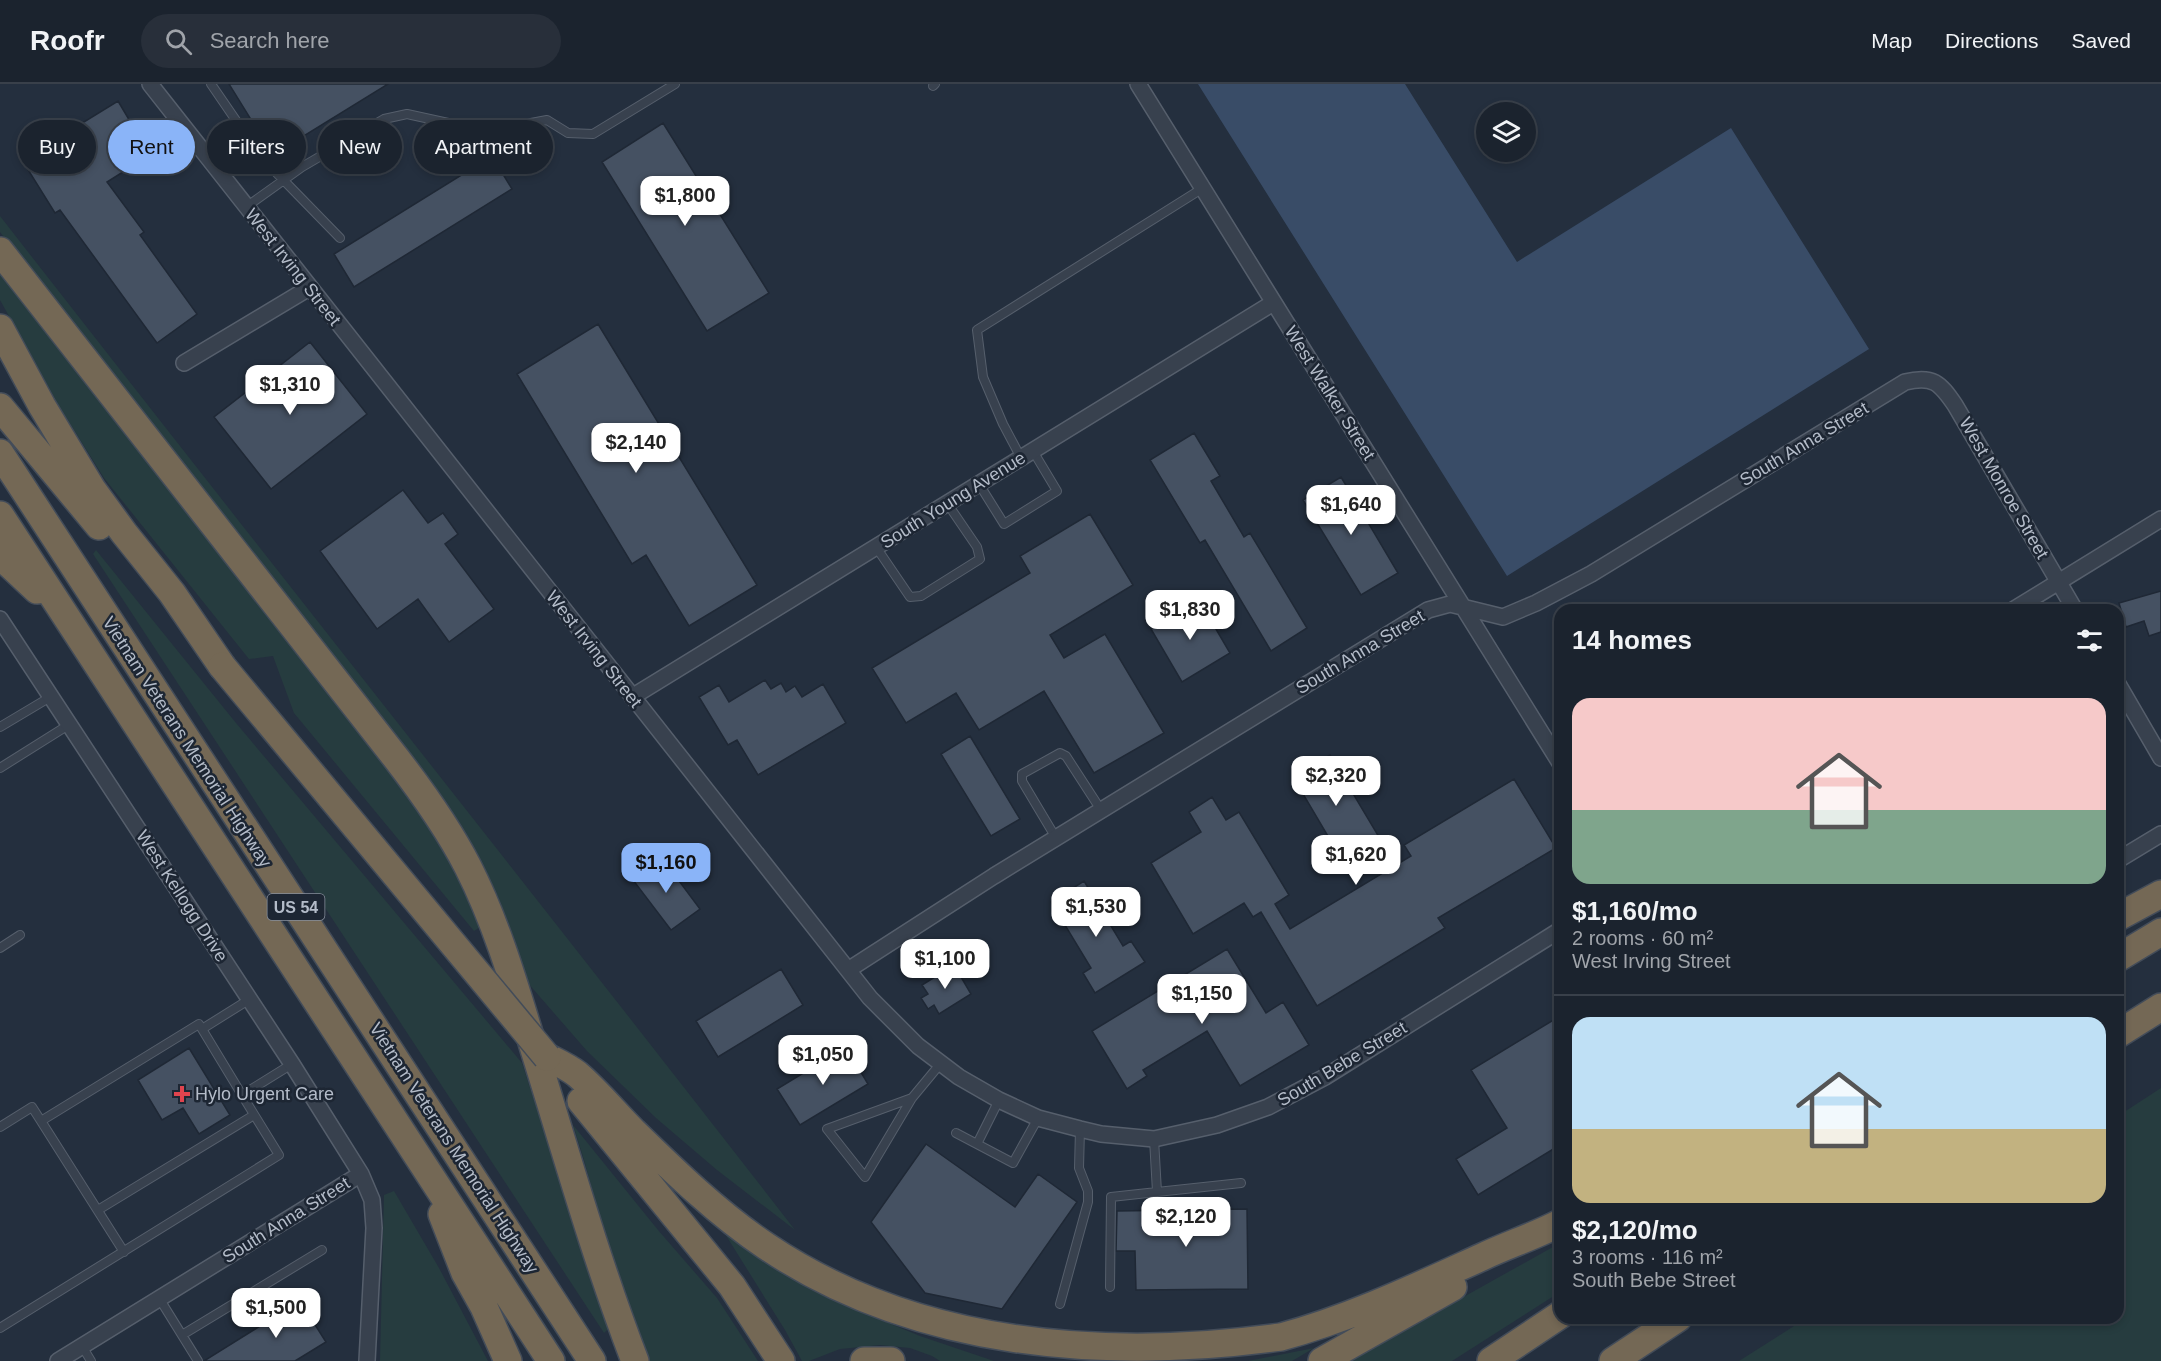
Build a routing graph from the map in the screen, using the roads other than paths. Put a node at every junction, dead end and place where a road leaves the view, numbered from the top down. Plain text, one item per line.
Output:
1 (150, 84) edge
2 (211, 84) edge
3 (675, 84) edge
4 (1138, 84) edge
5 (283, 180) junction
6 (1203, 188) junction
7 (246, 207) junction
8 (340, 238) dead end
9 (0, 251) edge
10 (309, 288) junction
11 (1273, 303) junction
12 (0, 328) edge
13 (184, 363) dead end
14 (1921, 378) joint
15 (0, 407) edge
16 (0, 453) edge
17 (1027, 454) junction
18 (979, 483) junction
19 (947, 503) junction
20 (0, 515) edge
21 (2161, 519) edge
22 (876, 547) junction
23 (0, 552) edge
24 (2059, 582) junction
25 (2023, 604) edge
26 (2072, 604) edge
27 (1463, 608) junction
28 (64, 614) junction
29 (0, 619) edge
30 (190, 627) junction
31 (2124, 694) edge
32 (52, 696) junction
33 (632, 697) junction
34 (70, 724) junction
35 (0, 727) edge
36 (1554, 753) edge
37 (2161, 758) edge
38 (0, 768) edge
39 (1101, 810) junction
40 (2161, 834) edge
41 (1056, 838) junction
42 (2124, 856) edge
43 (2161, 894) edge
44 (2124, 914) edge
45 (2161, 932) edge
46 (1554, 934) edge
47 (20, 935) dead end
48 (0, 948) edge
49 (2124, 954) edge
50 (848, 970) junction
51 (250, 999) junction
52 (2161, 1007) edge
53 (202, 1029) junction
54 (2124, 1030) edge
55 (547, 1057) junction
56 (941, 1063) junction
57 (292, 1064) junction
58 (242, 1095) junction
59 (912, 1098) junction
60 (999, 1101) junction
61 (254, 1115) junction
62 (1038, 1118) junction
63 (41, 1121) junction
64 (0, 1127) edge
65 (1080, 1129) junction
66 (956, 1133) dead end
67 (1101, 1134) joint
68 (1154, 1139) junction
69 (977, 1144) junction
70 (422, 1162) junction
71 (361, 1174) junction
72 (1241, 1183) dead end
73 (1157, 1191) junction
74 (98, 1210) junction
75 (1550, 1228) edge
76 (322, 1250) dead end
77 (124, 1252) junction
78 (1110, 1287) dead end
79 (159, 1298) junction
80 (1060, 1304) dead end
81 (1554, 1319) edge
82 (1669, 1324) edge
83 (0, 1328) edge
84 (182, 1335) junction
85 (82, 1346) junction
86 (58, 1361) edge
87 (91, 1361) edge
88 (198, 1361) edge
89 (367, 1361) edge
90 (508, 1361) edge
91 (551, 1361) edge
92 (592, 1361) edge
93 (635, 1361) edge
94 (781, 1361) edge
95 (864, 1361) edge
96 (891, 1361) edge
97 (1322, 1361) edge
98 (1491, 1361) edge
99 (1613, 1361) edge

1 - 7 street, West Irving Street
2 - 5 lane
3 - 5 lane
4 - 6 street, West Walker Street
5 - 7 lane
5 - 8 lane
6 - 11 street, West Walker Street
6 - 17 lane
7 - 10 street, West Irving Street
9 - 93 highway
10 - 13 street
10 - 33 street, West Irving Street
11 - 17 street, South Young Avenue
11 - 27 street, West Walker Street
12 - 30 highway
14 - 24 street, West Monroe Street
14 - 27 street, South Anna Street
15 - 30 highway
16 - 92 highway, Vietnam Veterans Memorial Highway / US 54
17 - 18 street, South Young Avenue
17 - 18 lane
18 - 19 street, South Young Avenue
19 - 22 street, South Young Avenue
19 - 22 lane
20 - 28 highway, Vietnam Veterans Memorial Highway / US 54
21 - 24 street
22 - 33 street, South Young Avenue
23 - 28 highway
24 - 25 street
24 - 26 street, West Monroe Street
27 - 36 street, West Walker Street
27 - 39 street, South Anna Street
28 - 70 highway, Vietnam Veterans Memorial Highway / US 54
29 - 32 street, West Kellogg Drive
30 - 55 highway, bridge
31 - 37 street
32 - 34 street, West Kellogg Drive
32 - 35 lane
33 - 50 street, West Irving Street
34 - 38 lane
34 - 51 street, West Kellogg Drive
39 - 41 street, South Anna Street
39 - 41 lane
40 - 42 street
41 - 50 street, South Anna Street
43 - 44 highway
45 - 49 highway
46 - 68 street, South Bebe Street
47 - 48 lane
50 - 56 street, West Irving Street
51 - 53 lane
51 - 57 street, West Kellogg Drive
52 - 54 highway
53 - 58 lane
53 - 63 lane
55 - 75 highway
55 - 94 highway
56 - 59 lane
56 - 60 street, West Irving Street
57 - 58 lane
57 - 71 street, West Kellogg Drive
58 - 61 lane
59 - 59 lane
60 - 62 street, West Irving Street
60 - 69 lane
61 - 74 lane
61 - 77 lane
62 - 65 street, West Irving Street
62 - 69 lane
63 - 64 lane
63 - 74 lane
65 - 67 street, West Irving Street
65 - 80 lane
66 - 69 lane
67 - 68 street, South Bebe Street
68 - 73 lane
70 - 90 highway
70 - 91 highway, Vietnam Veterans Memorial Highway / US 54
71 - 79 street, South Anna Street
71 - 89 street, West Kellogg Drive
72 - 73 lane
73 - 78 lane
74 - 77 lane
75 - 97 highway
76 - 84 lane
77 - 83 lane
79 - 84 lane
79 - 85 street, South Anna Street
81 - 98 highway
82 - 99 highway
84 - 88 lane
85 - 86 street, South Anna Street
85 - 87 lane
95 - 96 highway

